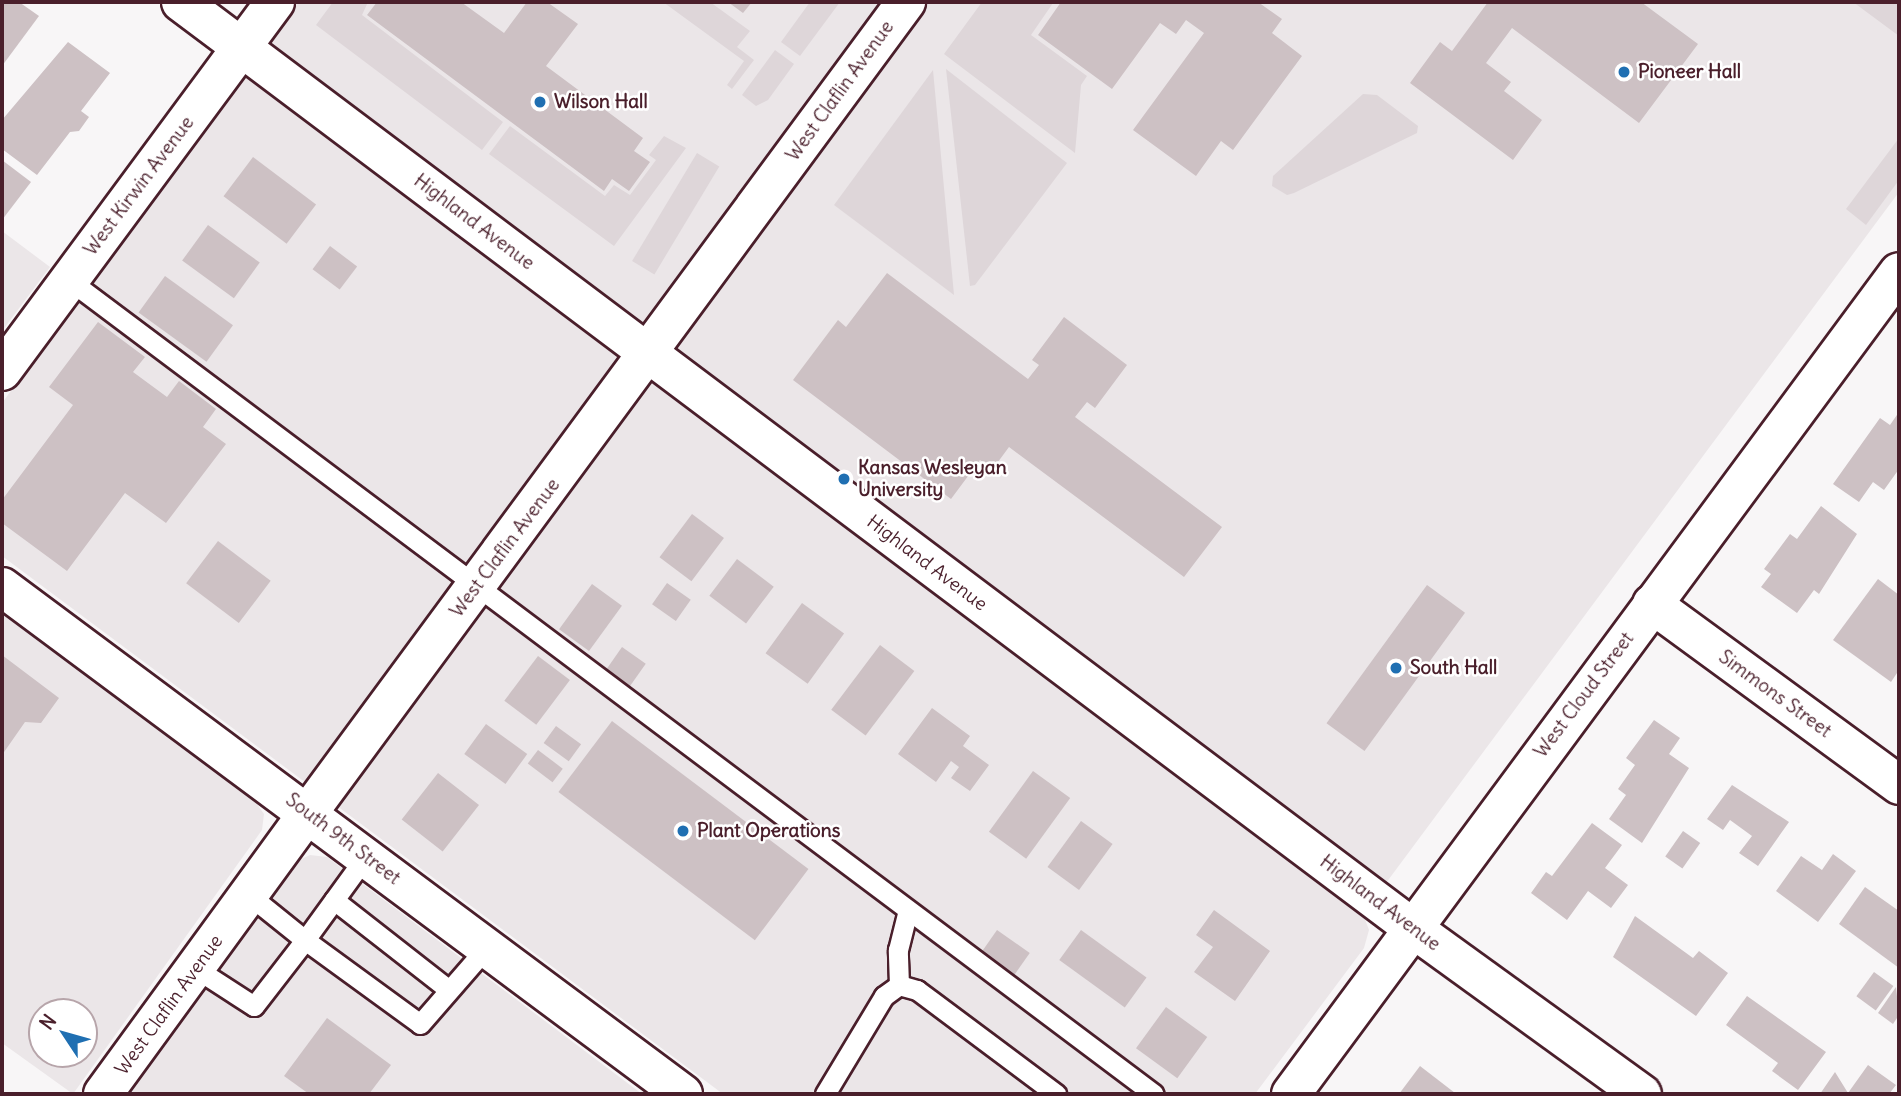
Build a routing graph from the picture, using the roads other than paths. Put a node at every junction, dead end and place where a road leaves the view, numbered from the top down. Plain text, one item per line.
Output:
1 (181, 2) edge
2 (275, 2) edge
3 (906, 2) edge
4 (242, 47) junction
5 (69, 280) junction
6 (1893, 294) edge
7 (649, 354) junction
8 (2, 371) edge
9 (477, 585) junction
10 (2, 587) edge
11 (1652, 604) junction
12 (1899, 785) edge
13 (308, 813) junction
14 (366, 856) junction
15 (249, 895) junction
16 (334, 900) junction
17 (908, 909) junction
18 (1411, 927) junction
19 (305, 940) junction
20 (486, 947) junction
21 (195, 968) junction
22 (899, 985) junction
23 (449, 990) junction
24 (1151, 1093) edge
25 (103, 1094) edge
26 (683, 1094) edge
27 (825, 1094) edge
28 (1056, 1094) edge
29 (1290, 1094) edge
30 (1642, 1094) edge

1 - 4 street, Highland Avenue
2 - 4 street, West Kirwin Avenue
3 - 7 street, West Claflin Avenue
4 - 5 street, West Kirwin Avenue
4 - 7 street, Highland Avenue
5 - 8 street, West Kirwin Avenue
5 - 9 lane
6 - 11 street, West Cloud Street
7 - 9 street, West Claflin Avenue
7 - 18 street, Highland Avenue
9 - 13 street, West Claflin Avenue
9 - 17 lane
10 - 13 street, South 9th Street
11 - 12 street, Simmons Street
11 - 18 street, West Cloud Street
13 - 14 street, South 9th Street
13 - 15 street, West Claflin Avenue
14 - 16 lane
14 - 20 street, South 9th Street
15 - 19 lane
15 - 21 street, West Claflin Avenue
16 - 19 lane
16 - 23 lane
17 - 22 lane
17 - 24 lane
18 - 29 street, West Cloud Street
18 - 30 street, Highland Avenue
19 - 21 lane
19 - 23 lane
20 - 23 lane
20 - 26 street, South 9th Street
21 - 25 street, West Claflin Avenue
22 - 27 lane
22 - 28 lane

